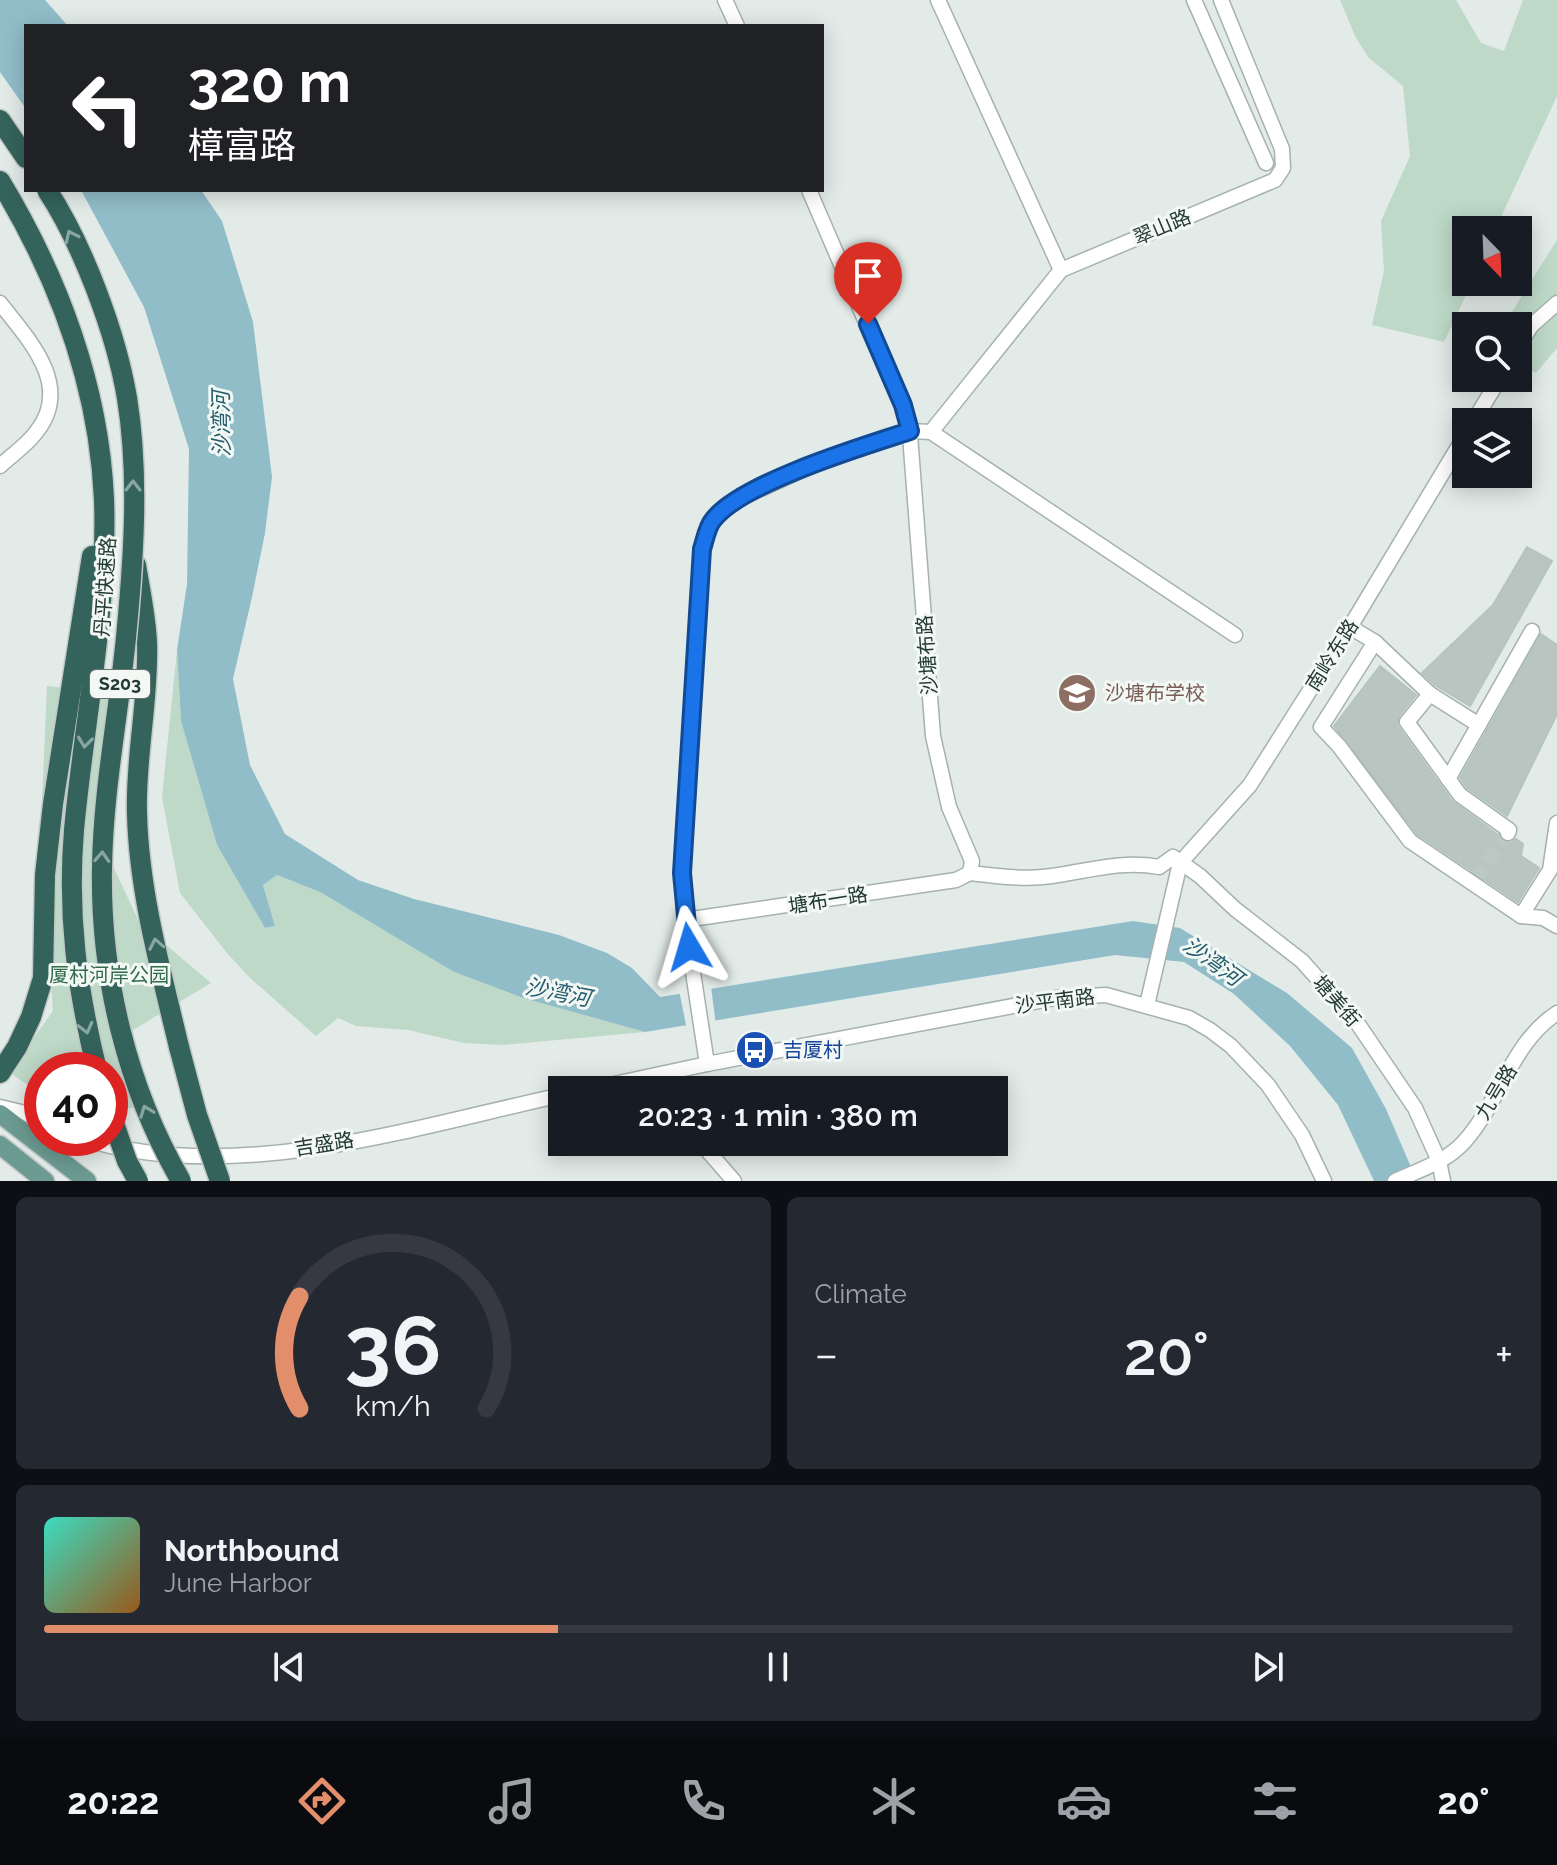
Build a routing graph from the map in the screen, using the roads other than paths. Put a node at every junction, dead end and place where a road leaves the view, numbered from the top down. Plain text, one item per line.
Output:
1 (725, 0) edge
2 (938, 0) edge
3 (1194, 0) edge
4 (1221, 0) edge
5 (736, 24) edge
6 (0, 120) edge
7 (24, 155) edge
8 (1266, 163) dead end
9 (0, 181) edge
10 (48, 192) edge
11 (810, 192) edge
12 (1061, 270) junction
13 (0, 303) edge
14 (1557, 303) edge
15 (1532, 325) edge
16 (78, 353) junction
17 (910, 431) junction
18 (931, 432) junction
19 (1452, 457) edge
20 (0, 466) edge
21 (133, 542) junction
22 (1350, 627) junction
23 (1532, 631) dead end
24 (1235, 635) dead end
25 (1375, 642) junction
26 (1430, 694) junction
27 (1291, 720) junction
28 (1479, 725) junction
29 (1321, 727) junction
30 (1448, 779) junction
31 (1557, 823) edge
32 (1508, 833) dead end
33 (1180, 863) junction
34 (970, 873) junction
35 (1521, 916) junction
36 (685, 926) junction
37 (1557, 926) edge
38 (1147, 1005) junction
39 (1557, 1013) edge
40 (93, 1052) edge
41 (707, 1064) junction
42 (0, 1073) edge
43 (651, 1076) edge
44 (548, 1098) edge
45 (0, 1107) edge
46 (24, 1113) edge
47 (0, 1114) edge
48 (0, 1145) edge
49 (128, 1148) edge
50 (125, 1156) edge
51 (712, 1156) edge
52 (1434, 1163) junction
53 (45, 1181) edge
54 (87, 1181) edge
55 (138, 1181) edge
56 (181, 1181) edge
57 (220, 1181) edge
58 (734, 1181) edge
59 (1324, 1181) edge
60 (1395, 1181) edge
61 (1443, 1181) edge

1 - 5 street
2 - 12 street
3 - 8 street
4 - 12 street, 翠山路
6 - 7 highway
9 - 16 highway, 丹平快速路 / S203
21 -> 10 highway, 丹平快速路 / S203, bridge
11 - 17 street, 沙塘布路
12 - 18 street, 翠山路
13 - 20 street
14 - 15 street
16 -> 40 highway, 丹平快速路 / S203
16 - 42 highway
17 - 18 street
17 - 34 street, 沙塘布路
17 - 36 street
18 - 24 street
19 - 22 street, 南岭东路
56 -> 21 highway, 丹平快速路 / S203, bridge
57 -> 21 highway, bridge
22 - 25 street
22 - 27 street, 南岭东路
23 - 28 street
25 - 26 street
25 - 29 street
26 - 28 street
26 - 30 street
27 - 29 street
27 - 33 street, 南岭东路
28 - 30 street
29 - 35 street
30 - 32 street
31 - 35 street
33 - 34 street, 塘布一路
33 - 38 street
33 - 52 street, 塘美街
34 - 36 street, 塘布一路
35 - 37 street
36 - 41 street
38 - 41 street, 沙平南路
38 - 59 street, 沙平南路
39 - 52 street, 九号路
41 - 43 street
44 - 49 street, 吉盛路
45 - 46 street
47 - 54 main road
48 - 53 main road
50 - 55 highway, bridge
51 - 58 street
52 - 60 street, 九号路
52 - 61 street, 塘美街

